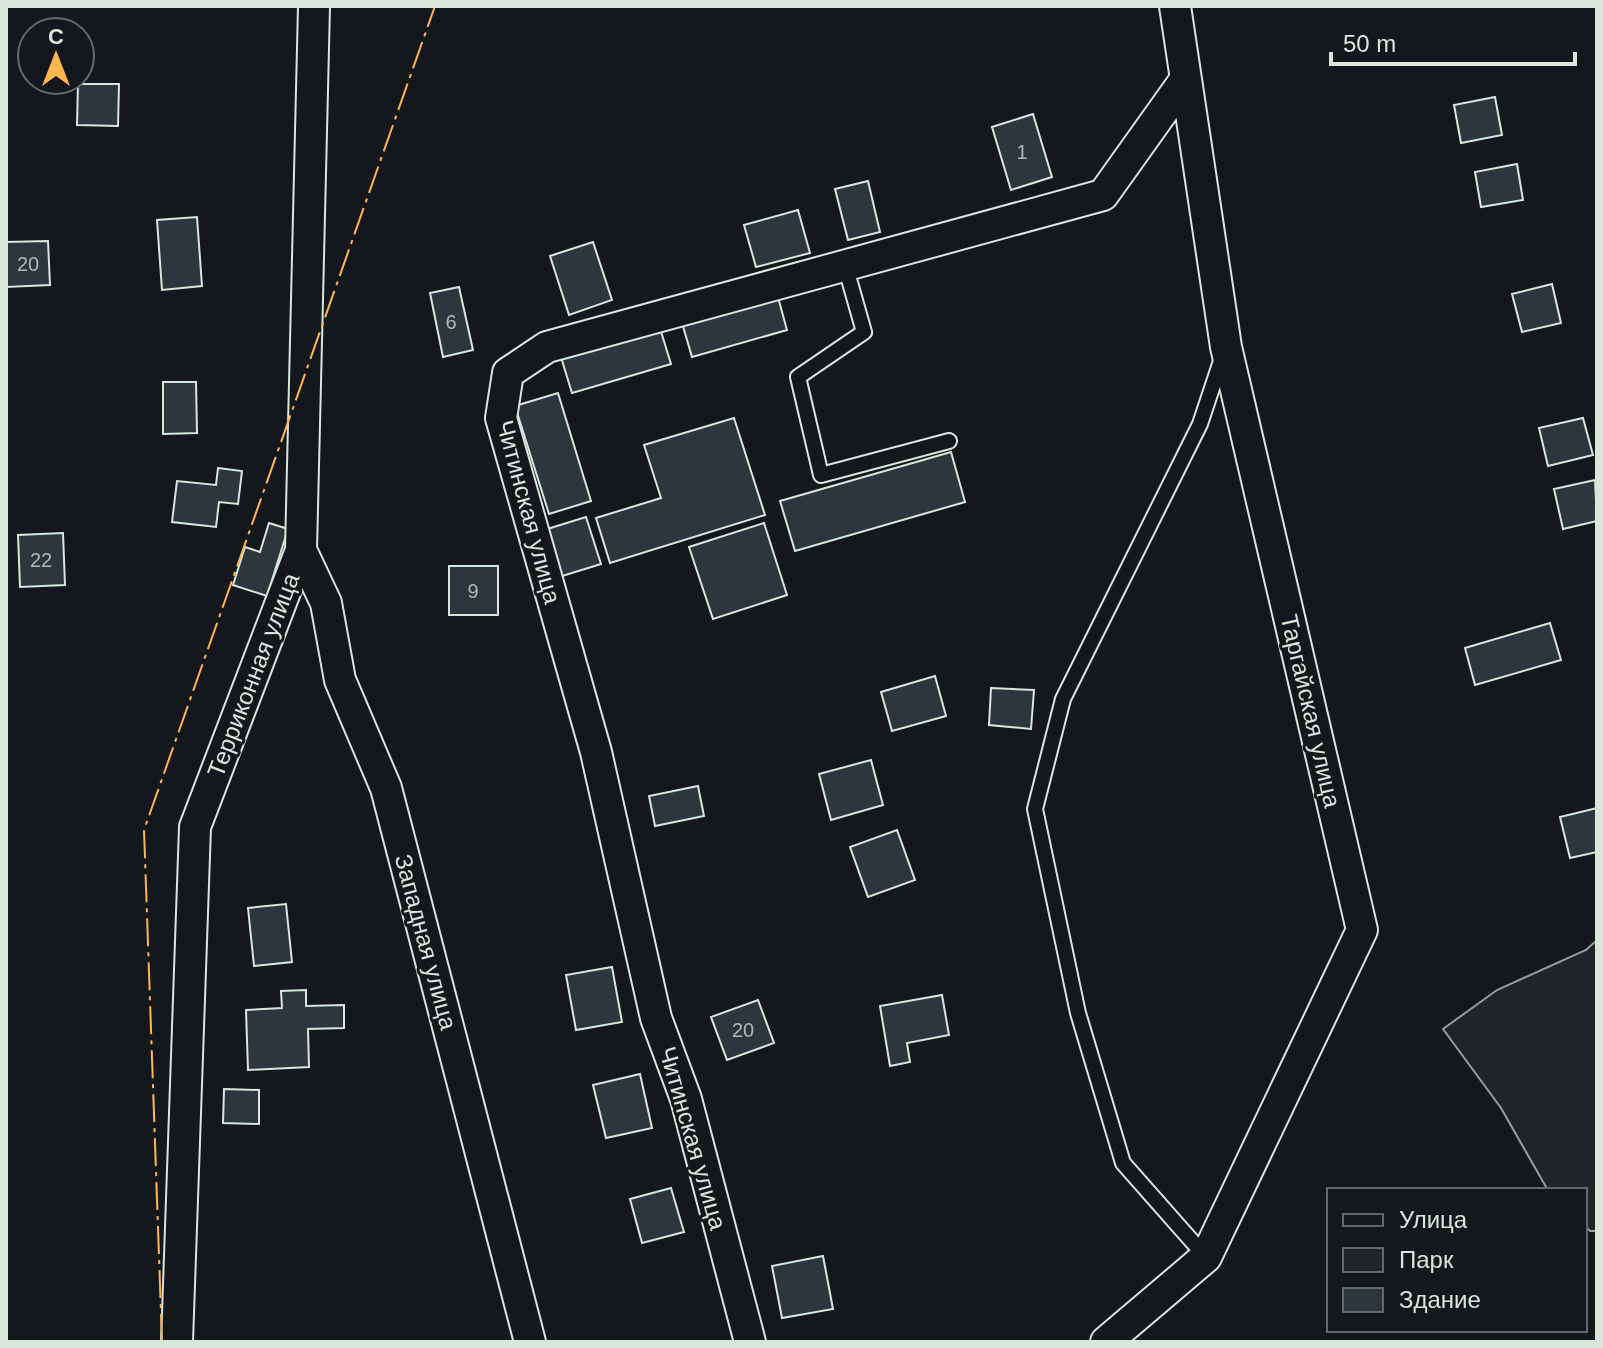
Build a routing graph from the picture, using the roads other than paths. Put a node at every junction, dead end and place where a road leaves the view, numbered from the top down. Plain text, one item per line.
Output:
1 (314, 6) edge
2 (1175, 6) edge
3 (1185, 80) junction
4 (845, 265) junction
5 (1226, 347) junction
6 (949, 441) dead end
7 (301, 550) junction
8 (1206, 1257) junction
9 (177, 1342) edge
10 (530, 1342) edge
11 (750, 1342) edge
12 (1106, 1342) edge

1 - 7 street, Терриконная улица
2 - 3 street, Таргайская улица
3 - 4 street, Читинская улица
3 - 5 street, Таргайская улица
4 - 6 lane
4 - 11 street, Читинская улица
5 - 8 street, Таргайская улица
5 - 8 lane
7 - 9 street, Терриконная улица
7 - 10 street, Западная улица
8 - 12 street, Таргайская улица

